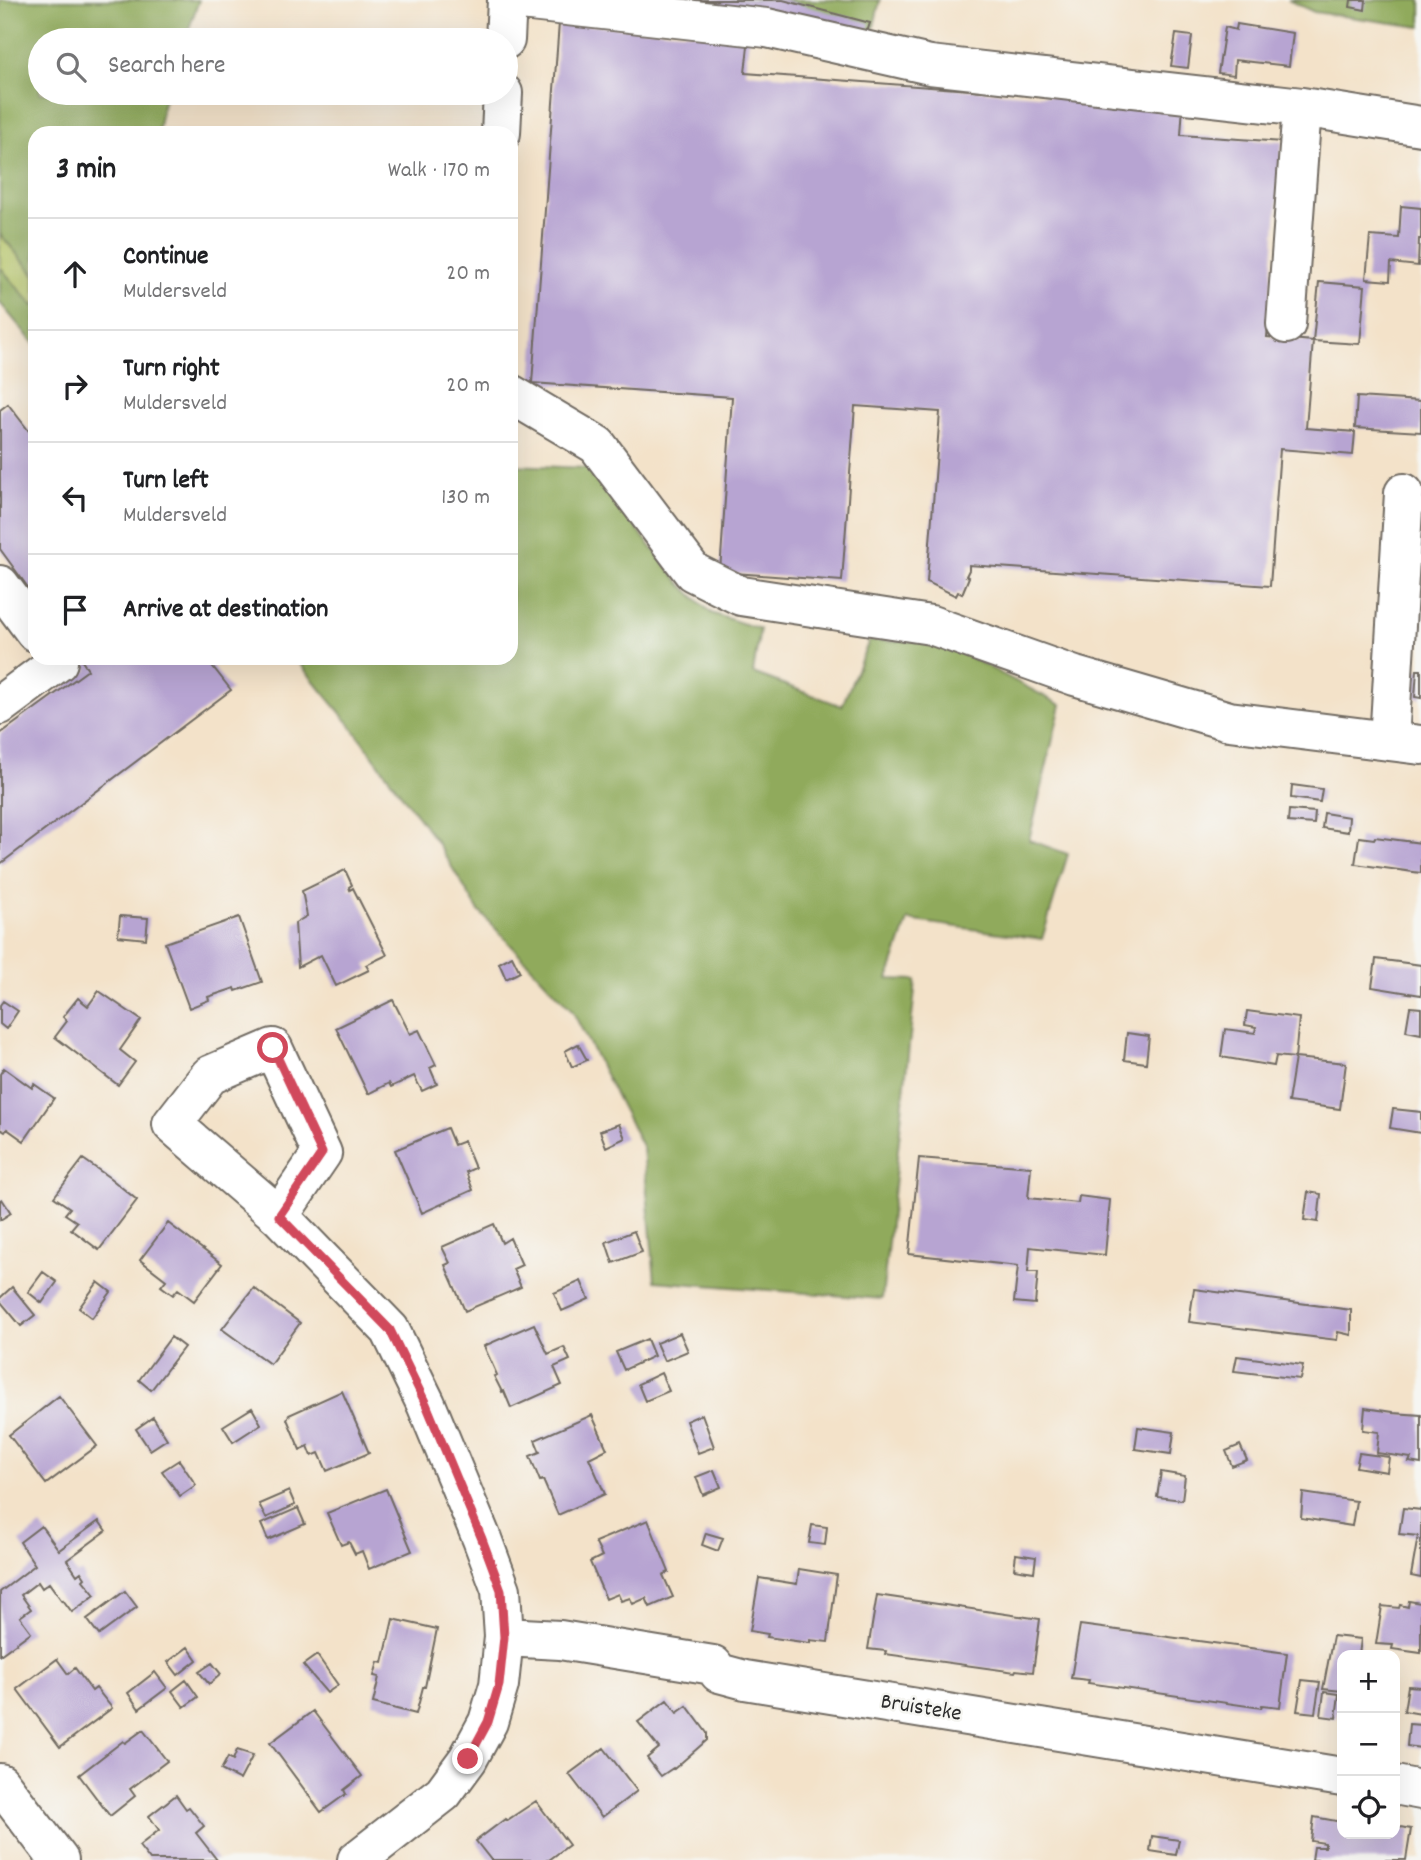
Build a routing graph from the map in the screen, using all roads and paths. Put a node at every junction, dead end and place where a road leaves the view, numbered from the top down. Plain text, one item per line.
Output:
1 (510, 0) edge
2 (506, 28) edge
3 (502, 105) edge
4 (1302, 107) junction
5 (501, 126) edge
6 (1421, 126) edge
7 (1286, 324) dead end
8 (518, 398) edge
9 (1404, 493) dead end
10 (0, 585) edge
11 (28, 623) edge
12 (54, 665) edge
13 (0, 705) edge
14 (1405, 743) edge
15 (279, 1216) dead end
16 (504, 1637) junction
17 (1337, 1776) edge
18 (0, 1783) edge
19 (1400, 1786) edge
20 (1421, 1790) edge
21 (59, 1860) edge
22 (357, 1860) edge

1 - 2 street
1 - 4 street
3 - 5 street
4 - 6 street
4 - 7 street
8 - 14 street
9 - 14 street
10 - 11 street
12 - 13 street
15 - 16 street
16 - 17 street, Bruisteke
16 - 22 street
18 - 21 street
19 - 20 street

